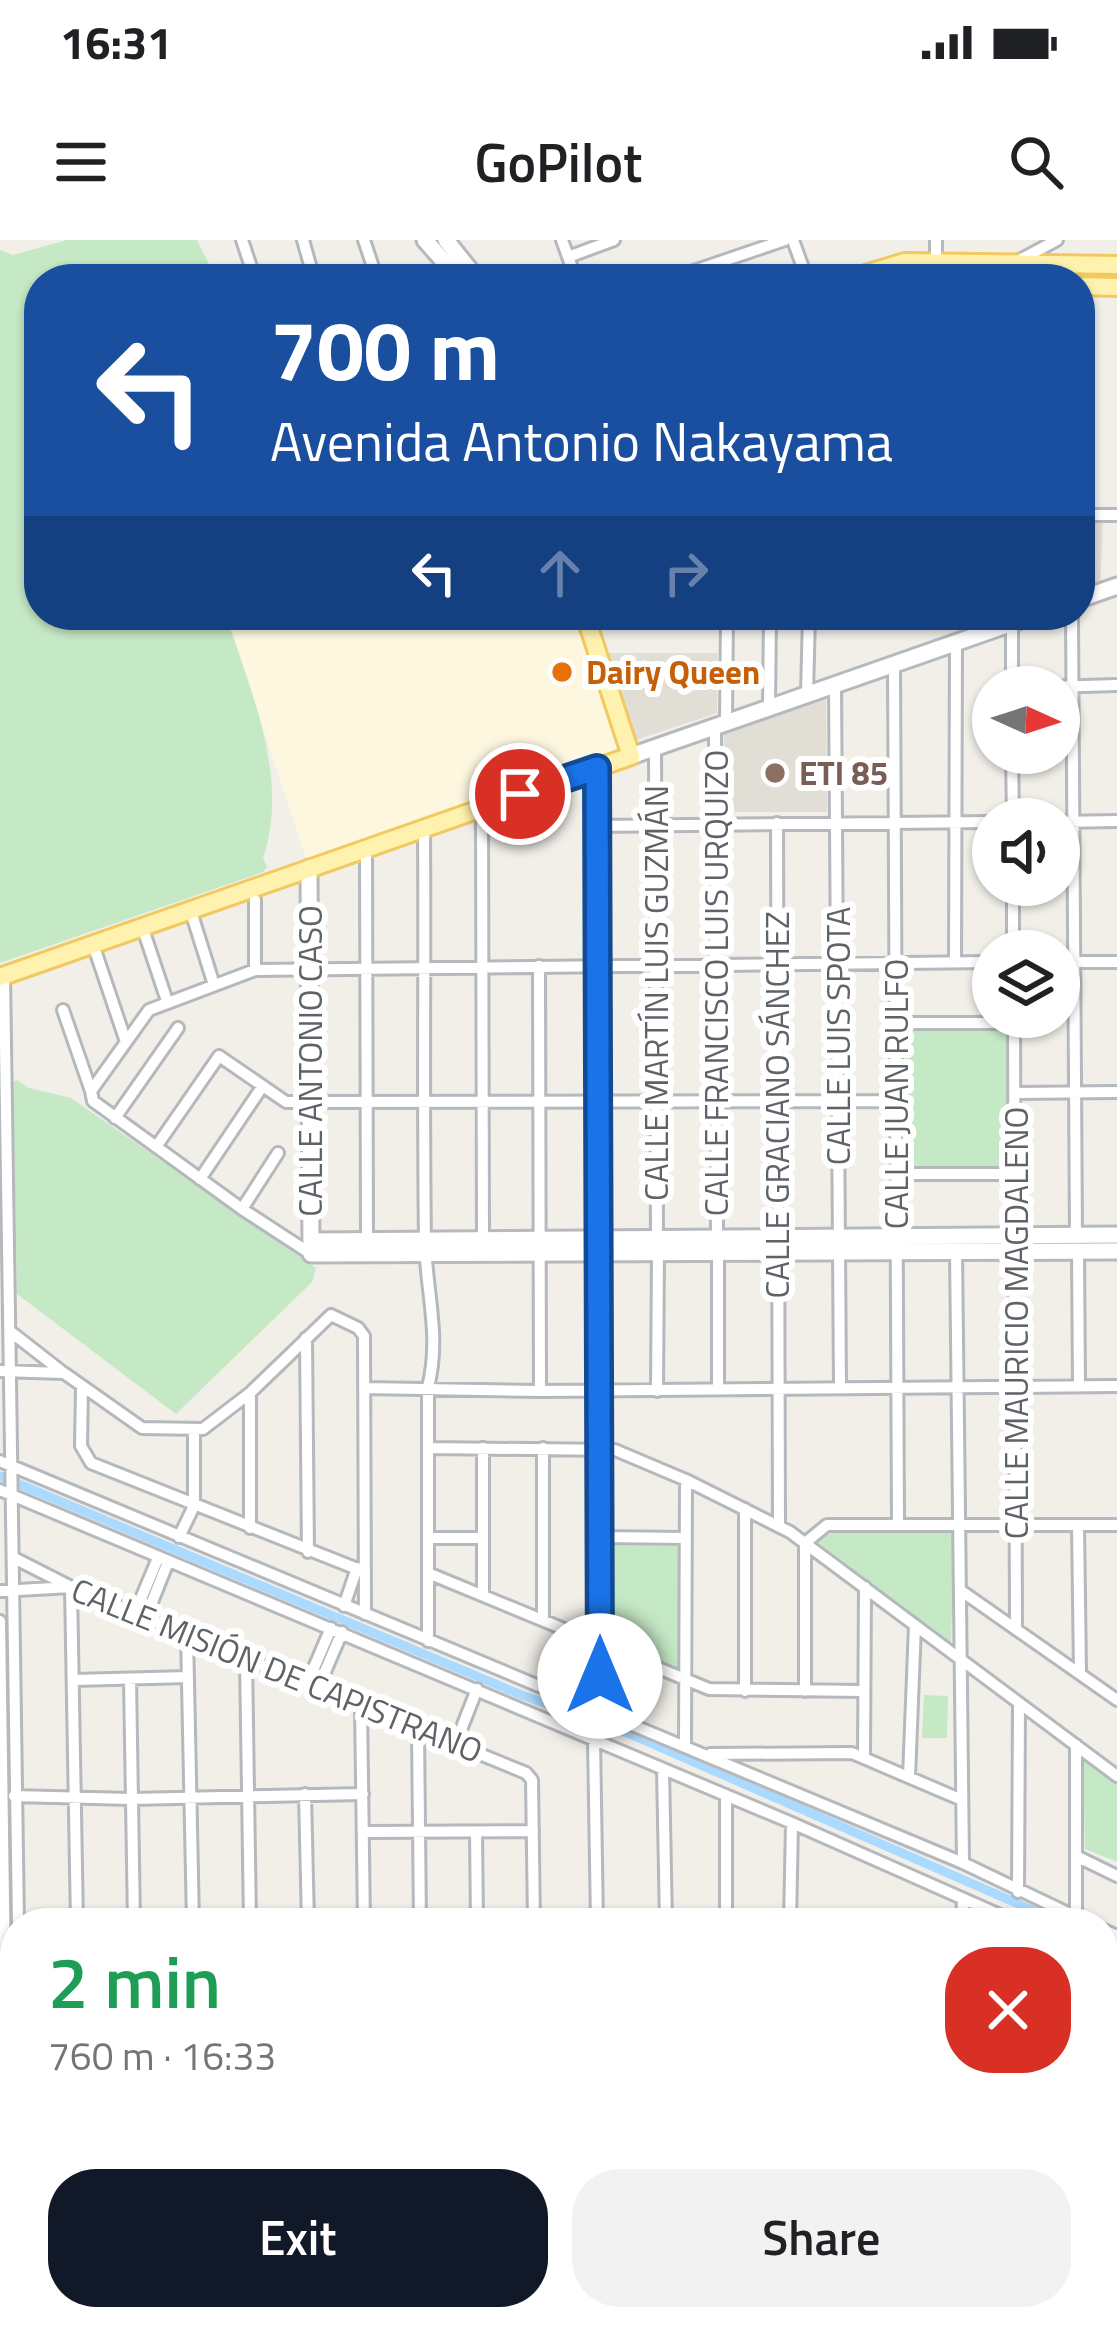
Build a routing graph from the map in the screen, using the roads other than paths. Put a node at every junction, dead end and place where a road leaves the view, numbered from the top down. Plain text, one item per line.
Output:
1 (425, 240) edge
2 (446, 240) edge
3 (562, 240) edge
4 (614, 240) edge
5 (789, 240) edge
6 (936, 240) edge
7 (1058, 240) edge
8 (568, 257) junction
9 (936, 261) junction
10 (446, 264) edge
11 (465, 264) edge
12 (571, 264) edge
13 (716, 264) edge
14 (898, 264) edge
15 (970, 264) edge
16 (1009, 264) edge
17 (591, 630) edge
18 (727, 630) edge
19 (770, 630) edge
20 (808, 630) edge
21 (978, 630) edge
22 (1012, 630) edge
23 (1072, 630) edge
24 (956, 643) junction
25 (894, 664) junction
26 (1012, 666) edge
27 (1072, 666) edge
28 (835, 685) junction
29 (1080, 686) edge
30 (1117, 686) edge
31 (807, 694) junction
32 (769, 708) junction
33 (720, 724) junction
34 (656, 747) junction
35 (631, 756) junction
36 (597, 768) junction
37 (482, 806) junction
38 (1117, 821) edge
39 (715, 822) junction
40 (955, 822) junction
41 (972, 822) edge
42 (1080, 822) edge
43 (656, 823) junction
44 (777, 823) junction
45 (836, 823) junction
46 (895, 823) junction
47 (424, 826) junction
48 (595, 826) junction
49 (366, 847) junction
50 (309, 868) junction
51 (254, 900) dead end
52 (193, 918) dead end
53 (145, 935) dead end
54 (96, 953) dead end
55 (896, 962) junction
56 (955, 962) junction
57 (972, 962) edge
58 (1080, 962) edge
59 (1117, 962) edge
60 (837, 964) junction
61 (777, 965) junction
62 (539, 966) junction
63 (598, 966) junction
64 (656, 966) junction
65 (716, 966) junction
66 (367, 967) junction
67 (424, 967) junction
68 (483, 967) junction
69 (309, 968) junction
70 (256, 970) junction
71 (2, 976) edge
72 (214, 985) junction
73 (167, 1001) junction
74 (63, 1010) dead end
75 (972, 1021) edge
76 (896, 1023) junction
77 (178, 1028) dead end
78 (1014, 1038) edge
79 (1074, 1038) edge
80 (126, 1042) junction
81 (262, 1088) junction
82 (1074, 1092) junction
83 (1117, 1092) edge
84 (1015, 1093) junction
85 (92, 1096) junction
86 (896, 1101) junction
87 (310, 1102) junction
88 (657, 1102) junction
89 (717, 1102) junction
90 (777, 1102) junction
91 (838, 1102) junction
92 (483, 1103) junction
93 (539, 1103) junction
94 (599, 1103) junction
95 (367, 1104) junction
96 (425, 1104) junction
97 (115, 1118) junction
98 (156, 1147) junction
99 (278, 1154) dead end
100 (897, 1174) junction
101 (1016, 1174) junction
102 (200, 1178) junction
103 (242, 1209) junction
104 (1117, 1234) edge
105 (367, 1241) junction
106 (1077, 1243) junction
107 (897, 1245) junction
108 (1016, 1245) junction
109 (600, 1246) junction
110 (658, 1246) junction
111 (717, 1246) junction
112 (777, 1246) junction
113 (840, 1246) junction
114 (306, 1247) junction
115 (425, 1247) junction
116 (484, 1247) junction
117 (539, 1247) junction
118 (956, 1251) junction
119 (1117, 1251) edge
120 (11, 1332) junction
121 (306, 1338) junction
122 (6, 1371) edge
123 (64, 1373) junction
124 (778, 1386) junction
125 (1079, 1386) junction
126 (1117, 1386) edge
127 (82, 1387) junction
128 (428, 1387) junction
129 (718, 1387) junction
130 (1017, 1387) junction
131 (364, 1388) junction
132 (839, 1388) junction
133 (897, 1388) junction
134 (958, 1388) junction
135 (600, 1390) junction
136 (658, 1390) junction
137 (540, 1391) junction
138 (250, 1393) junction
139 (194, 1430) junction
140 (428, 1448) junction
141 (483, 1448) junction
142 (543, 1448) junction
143 (600, 1449) junction
144 (0, 1461) edge
145 (14, 1471) junction
146 (686, 1480) junction
147 (9, 1492) edge
148 (194, 1506) junction
149 (745, 1509) junction
150 (898, 1523) junction
151 (959, 1524) junction
152 (1017, 1524) junction
153 (779, 1525) junction
154 (1078, 1525) junction
155 (1117, 1525) edge
156 (250, 1528) junction
157 (179, 1537) junction
158 (428, 1538) junction
159 (483, 1538) junction
160 (600, 1538) junction
161 (686, 1538) junction
162 (806, 1543) junction
163 (308, 1552) junction
164 (14, 1558) junction
165 (163, 1560) junction
166 (361, 1570) junction
167 (428, 1573) junction
168 (71, 1587) junction
169 (865, 1587) junction
170 (960, 1589) junction
171 (16, 1590) junction
172 (0, 1591) edge
173 (483, 1595) junction
174 (344, 1606) junction
175 (364, 1614) junction
176 (140, 1615) junction
177 (543, 1620) junction
178 (0, 1621) edge
179 (915, 1625) junction
180 (1016, 1629) junction
181 (337, 1630) junction
182 (188, 1634) junction
183 (428, 1641) junction
184 (601, 1644) junction
185 (246, 1658) junction
186 (961, 1660) junction
187 (1080, 1672) junction
188 (188, 1677) junction
189 (130, 1679) junction
190 (685, 1679) junction
191 (74, 1680) junction
192 (313, 1686) junction
193 (477, 1689) junction
194 (745, 1691) junction
195 (805, 1691) junction
196 (864, 1691) junction
197 (1117, 1700) edge
198 (1018, 1704) junction
199 (361, 1706) junction
200 (599, 1709) junction
201 (1, 1728) edge
202 (418, 1729) junction
203 (594, 1739) junction
204 (455, 1745) junction
205 (1076, 1745) junction
206 (685, 1746) junction
207 (700, 1754) junction
208 (863, 1758) junction
209 (663, 1769) junction
210 (1117, 1776) edge
211 (909, 1777) junction
212 (2, 1791) edge
213 (305, 1794) junction
214 (362, 1794) junction
215 (725, 1795) junction
216 (248, 1796) junction
217 (18, 1797) junction
218 (193, 1797) junction
219 (75, 1798) junction
220 (131, 1799) junction
221 (962, 1800) junction
222 (791, 1823) junction
223 (533, 1831) junction
224 (363, 1832) junction
225 (419, 1832) junction
226 (476, 1832) junction
227 (1076, 1856) junction
228 (962, 1863) junction
229 (1117, 1876) edge
230 (1018, 1892) junction
231 (963, 1899) junction
232 (5, 1908) edge
233 (18, 1908) edge
234 (77, 1908) edge
235 (134, 1908) edge
236 (193, 1908) edge
237 (250, 1908) edge
238 (308, 1908) edge
239 (364, 1908) edge
240 (420, 1908) edge
241 (477, 1908) edge
242 (534, 1908) edge
243 (597, 1908) edge
244 (666, 1908) edge
245 (726, 1908) edge
246 (790, 1908) edge
247 (963, 1908) edge
248 (984, 1908) edge
249 (1055, 1908) edge
250 (1076, 1908) edge

1 - 10 street
2 - 11 street
3 - 8 street
4 - 8 street
5 - 13 street
6 - 9 street
7 - 16 street
8 - 12 street
9 - 14 main road
9 - 15 main road
17 - 35 main road
18 - 33 street
19 - 32 street
20 - 31 street
21 - 24 street
22 - 26 street
23 - 27 street
24 - 25 street
24 - 40 street
25 - 28 street
25 - 46 street, CALLE JUAN RULFO
28 - 31 street
28 - 45 street, CALLE LUIS SPOTA
29 - 30 street
31 - 32 street
32 - 33 street
33 - 34 street
33 - 39 street, CALLE FRANCISCO LUIS URQUIZO
34 - 35 street
34 - 43 street, CALLE MARTÍN LUIS GUZMÁN
35 - 36 main road
36 - 37 main road
36 - 48 street
37 - 47 main road
37 - 68 street
38 - 42 street
39 - 43 street
39 - 44 street
39 - 65 street, CALLE FRANCISCO LUIS URQUIZO
40 - 41 street
40 - 46 street
40 - 56 street
43 - 48 street
43 - 64 street, CALLE MARTÍN LUIS GUZMÁN
44 - 45 street
44 - 61 street, CALLE GRACIANO SÁNCHEZ
45 - 46 street
45 - 60 street, CALLE LUIS SPOTA
46 - 55 street, CALLE JUAN RULFO
47 - 49 main road
47 - 67 street
48 - 63 street
49 - 50 main road
49 - 66 street
50 - 69 street, CALLE ANTONIO CASO
50 - 71 main road
51 - 70 street
52 - 72 street
53 - 73 street
54 - 80 street
55 - 56 street
55 - 60 street
55 - 76 street, CALLE JUAN RULFO
56 - 57 street
58 - 59 street
60 - 61 street
60 - 91 street, CALLE LUIS SPOTA
61 - 65 street
61 - 90 street, CALLE GRACIANO SÁNCHEZ
62 - 63 street
62 - 68 street
62 - 93 street
63 - 64 street
63 - 94 street
64 - 65 street
64 - 88 street, CALLE MARTÍN LUIS GUZMÁN
65 - 89 street, CALLE FRANCISCO LUIS URQUIZO
66 - 67 street
66 - 69 street
66 - 95 street
67 - 68 street
67 - 96 street
68 - 92 street
69 - 70 street
69 - 87 street, CALLE ANTONIO CASO
70 - 72 street
71 - 120 street
72 - 73 street
73 - 80 street
74 - 85 street
75 - 76 street
76 - 86 street, CALLE JUAN RULFO
77 - 97 street
78 - 84 street, CALLE MAURICIO MAGDALENO
79 - 82 street
80 - 85 street
81 - 87 street
81 - 98 street
81 - 102 street
82 - 83 street
82 - 84 street
82 - 106 street
84 - 101 street, CALLE MAURICIO MAGDALENO
85 - 97 street
86 - 91 street
86 - 100 street, CALLE JUAN RULFO
87 - 95 street
87 - 114 street, CALLE ANTONIO CASO
88 - 89 street
88 - 94 street
88 - 110 street, CALLE MARTÍN LUIS GUZMÁN
89 - 90 street
89 - 111 street, CALLE FRANCISCO LUIS URQUIZO
90 - 91 street
90 - 112 street, CALLE GRACIANO SÁNCHEZ
91 - 113 street, CALLE LUIS SPOTA
92 - 93 street
92 - 96 street
92 - 116 street
93 - 94 street
93 - 117 street
94 - 109 street
95 - 96 street
95 - 105 street
96 - 115 street
97 - 98 street
98 - 102 street
99 - 103 street
100 - 101 street
100 - 107 street, CALLE JUAN RULFO
101 - 108 street, CALLE MAURICIO MAGDALENO
102 - 103 street
103 - 114 street
104 - 106 street
105 - 114 street
105 - 115 street
106 - 108 street
106 - 119 street
106 - 125 street
107 - 108 street
107 - 113 street
107 - 118 street
107 - 133 street, CALLE JUAN RULFO
108 - 118 street
108 - 130 street, CALLE MAURICIO MAGDALENO
109 - 110 street
109 - 117 street
109 - 135 street
110 - 111 street
110 - 136 street, CALLE MARTÍN LUIS GUZMÁN
111 - 112 street
111 - 129 street, CALLE FRANCISCO LUIS URQUIZO
112 - 113 street
112 - 124 street, CALLE GRACIANO SÁNCHEZ
113 - 132 street, CALLE LUIS SPOTA
114 - 115 street
115 - 116 street
115 - 128 street
116 - 117 street
117 - 137 street
118 - 134 street
120 - 122 street
120 - 123 street
121 - 131 street
121 - 138 street
121 - 163 street
122 - 123 street
122 - 145 street
123 - 127 street
124 - 129 street
124 - 132 street
124 - 153 street, CALLE GRACIANO SÁNCHEZ
125 - 126 street
125 - 130 street
127 - 139 street
127 - 148 street
128 - 131 street
128 - 137 street
128 - 140 street
129 - 136 street
130 - 134 street
130 - 152 street, CALLE MAURICIO MAGDALENO
131 - 166 street
132 - 133 street
133 - 134 street
133 - 150 street, CALLE JUAN RULFO
134 - 151 street
135 - 136 street
135 - 137 street
135 - 143 street
138 - 139 street
138 - 156 street
139 - 148 street
140 - 141 street
140 - 158 street
141 - 142 street
141 - 159 street
142 - 143 street
142 - 177 street
143 - 146 street
143 - 160 street
144 - 145 street
145 - 147 street
145 - 157 street
146 - 149 street
146 - 161 street
147 - 164 street
147 - 165 street
148 - 156 street
148 - 157 street
149 - 153 street
149 - 194 street
150 - 151 street
150 - 162 street
151 - 152 street
151 - 170 street
152 - 154 street
152 - 180 street, CALLE MAURICIO MAGDALENO
153 - 162 street
154 - 155 street
154 - 187 street
156 - 163 street
157 - 174 street
158 - 159 street
158 - 167 street
159 - 173 street
160 - 161 street
160 - 184 street
161 - 190 street
162 - 169 street
162 - 195 street
163 - 166 street
164 - 168 street, CALLE MISIÓN DE CAPISTRANO
164 - 171 street
165 - 176 street
165 - 181 street
166 - 174 street
166 - 175 street
167 - 173 street
167 - 183 street
168 - 171 street
168 - 176 street, CALLE MISIÓN DE CAPISTRANO
168 - 191 street
169 - 179 street
169 - 196 street
170 - 180 street
170 - 186 street
171 - 172 street
171 - 217 street
173 - 177 street
174 - 175 street
175 - 183 street
176 - 182 street, CALLE MISIÓN DE CAPISTRANO
177 - 184 street
178 - 201 street
179 - 186 street
179 - 211 street
180 - 187 street
181 - 192 street
181 - 193 street
182 - 185 street, CALLE MISIÓN DE CAPISTRANO
182 - 188 street
183 - 200 street
184 - 190 street
184 - 200 street
185 - 192 street, CALLE MISIÓN DE CAPISTRANO
185 - 216 street
186 - 198 street
186 - 221 street
187 - 197 street
188 - 189 street
188 - 218 street
189 - 191 street
189 - 220 street
190 - 194 street
190 - 206 street
191 - 219 street
192 - 199 street, CALLE MISIÓN DE CAPISTRANO
193 - 203 street
193 - 204 street
194 - 195 street
195 - 196 street
196 - 208 street
198 - 205 street
198 - 230 street
199 - 202 street, CALLE MISIÓN DE CAPISTRANO
199 - 214 street
200 - 206 street
201 - 212 street
202 - 204 street, CALLE MISIÓN DE CAPISTRANO
202 - 225 street
203 - 209 street
203 - 243 street
204 - 223 street, CALLE MISIÓN DE CAPISTRANO
205 - 210 street
205 - 227 street
206 - 207 street
207 - 208 street
207 - 228 street
208 - 211 street
209 - 215 street
209 - 244 street
211 - 221 street
212 - 217 street
212 - 232 street
213 - 214 street
213 - 216 street
213 - 238 street
214 - 224 street
215 - 222 street
215 - 245 street
216 - 218 street
216 - 237 street
217 - 219 street
217 - 233 street
218 - 220 street
218 - 236 street
219 - 220 street
219 - 234 street
220 - 235 street
221 - 228 street
222 - 231 street
222 - 246 street
223 - 226 street
223 - 242 street
224 - 225 street
224 - 239 street
225 - 226 street
225 - 240 street
226 - 241 street
227 - 229 street
227 - 250 street
228 - 230 street
230 - 249 street
231 - 247 street
231 - 248 street

